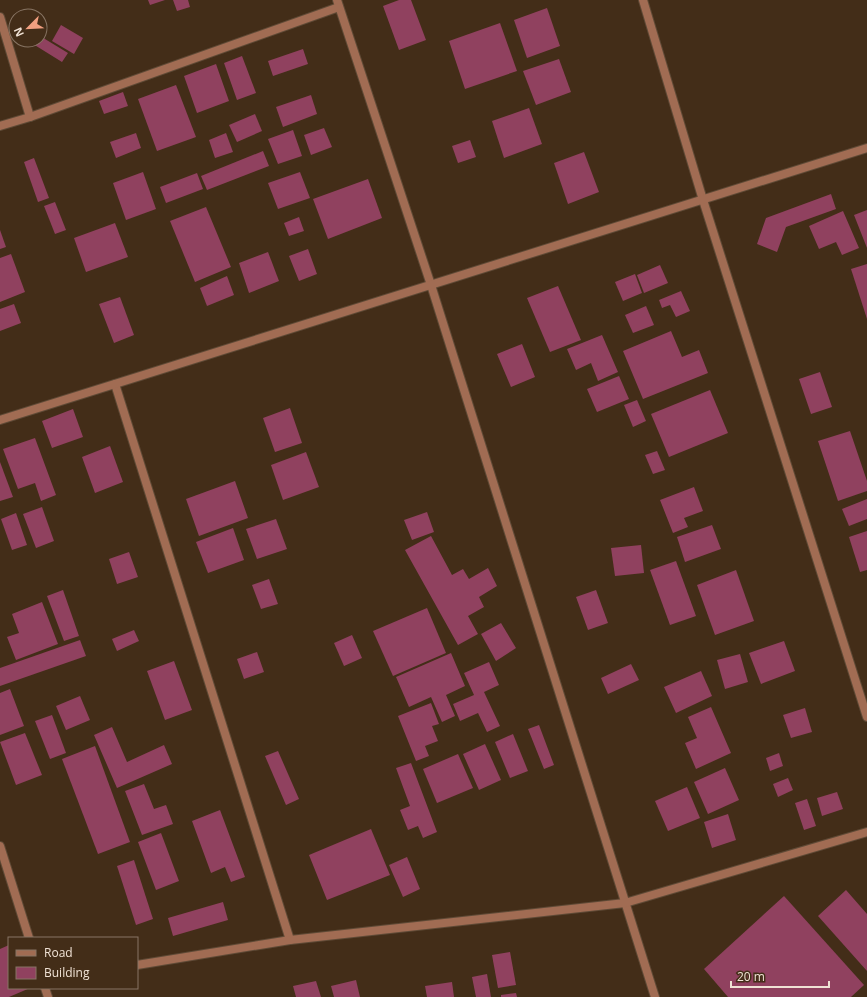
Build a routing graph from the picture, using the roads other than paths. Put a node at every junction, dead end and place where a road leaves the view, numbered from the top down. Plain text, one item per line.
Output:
1 (643, 0) edge
2 (338, 4) edge
3 (0, 17) edge
4 (30, 117) junction
5 (0, 126) edge
6 (867, 148) edge
7 (703, 200) junction
8 (431, 285) junction
9 (115, 384) junction
10 (0, 420) edge
11 (867, 717) edge
12 (867, 832) edge
13 (0, 846) edge
14 (625, 903) junction
15 (29, 937) edge
16 (290, 940) junction
17 (138, 965) edge
18 (655, 997) edge

1 - 7 street
2 - 4 street
2 - 8 street
3 - 4 street
4 - 5 street
6 - 7 street
7 - 8 street
7 - 11 street
8 - 9 street
8 - 14 street
9 - 10 street
9 - 16 street
12 - 14 street
13 - 15 street
14 - 16 street
14 - 18 street
16 - 17 street

